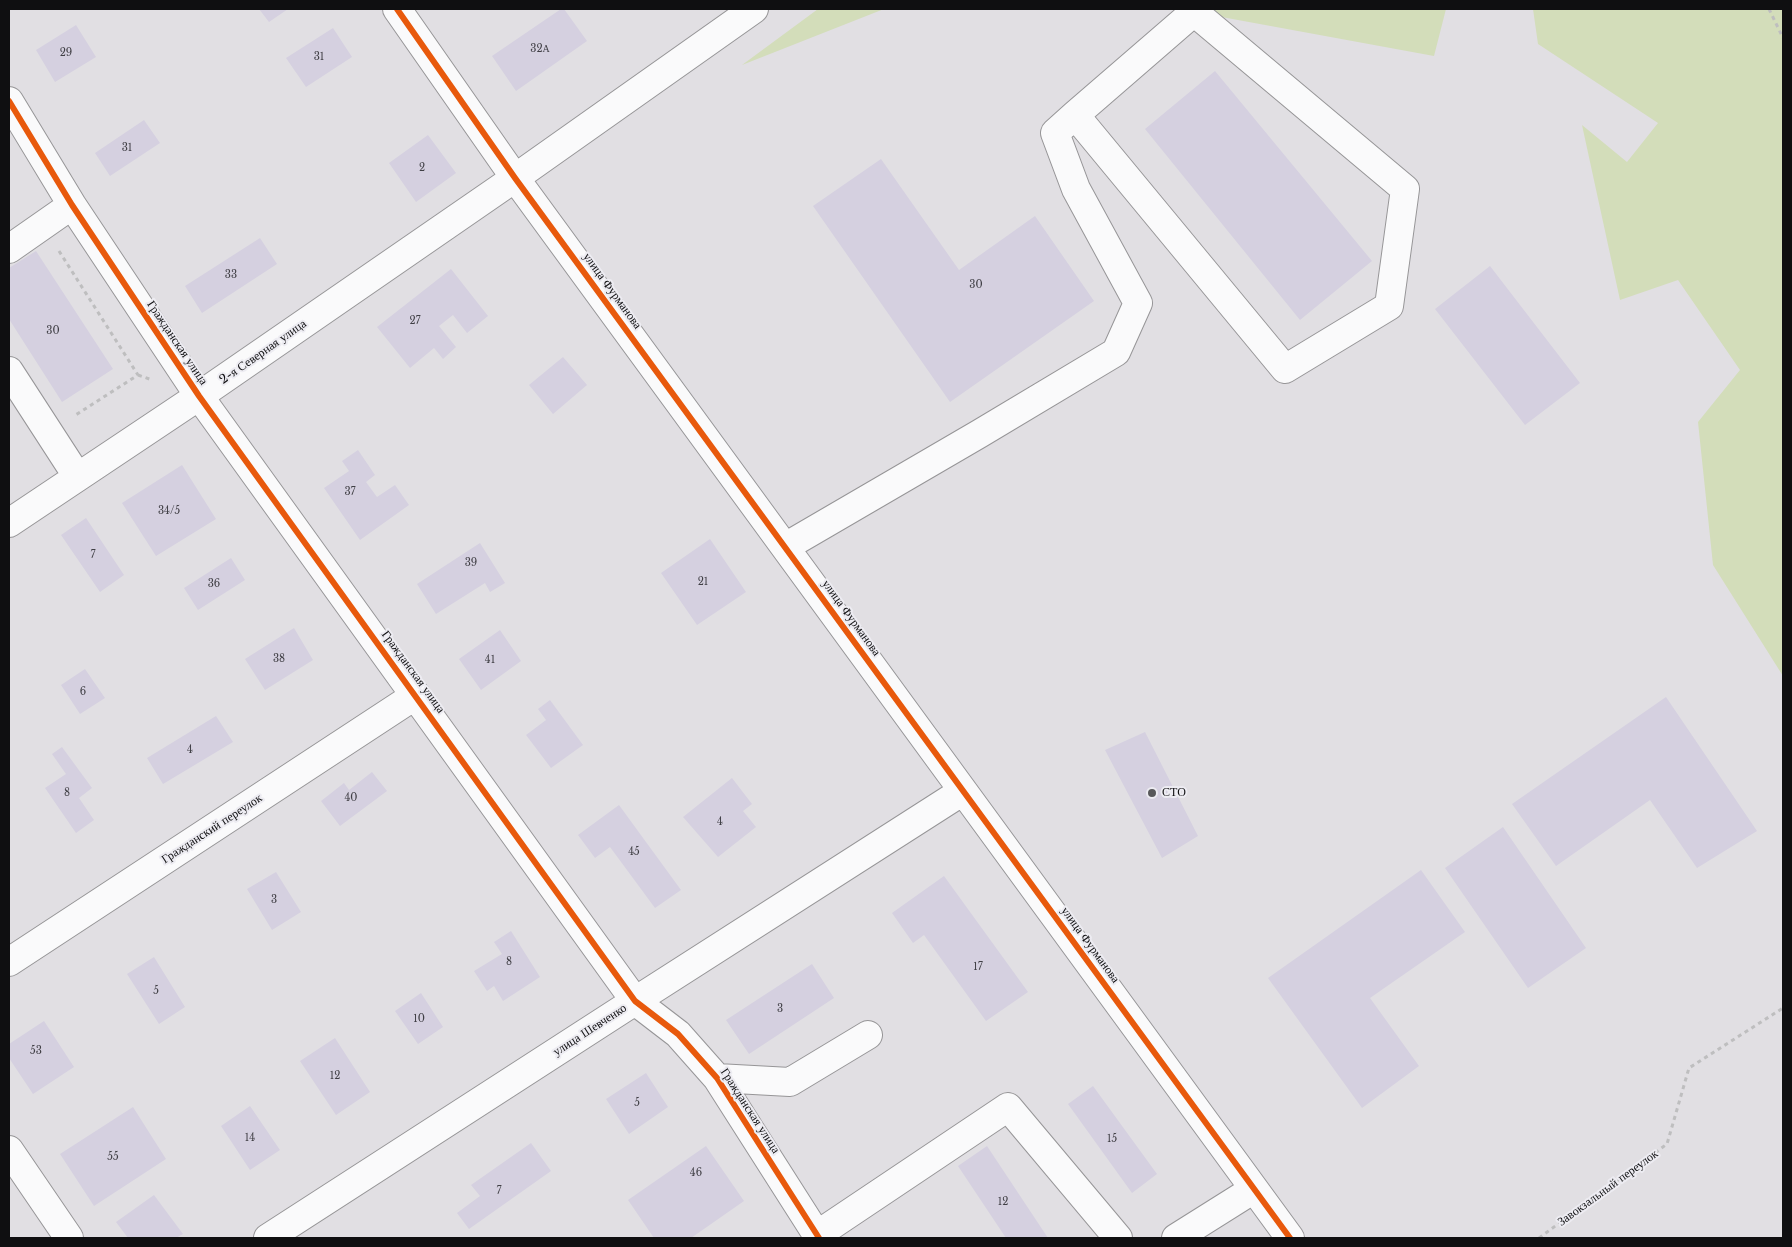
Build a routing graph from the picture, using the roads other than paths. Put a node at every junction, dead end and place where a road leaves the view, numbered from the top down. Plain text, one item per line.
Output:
1 (397, 9) edge
2 (754, 9) edge
3 (9, 101) edge
4 (1075, 115) junction
5 (515, 178) junction
6 (72, 205) junction
7 (9, 249) edge
8 (9, 371) edge
9 (199, 396) junction
10 (77, 476) junction
11 (9, 523) edge
12 (785, 547) junction
13 (416, 695) junction
14 (964, 791) junction
15 (9, 962) edge
16 (635, 1001) junction
17 (868, 1035) dead end
18 (717, 1078) junction
19 (9, 1150) edge
20 (1254, 1189) junction
21 (818, 1236) edge
22 (69, 1238) edge
23 (268, 1238) edge
24 (1118, 1238) edge
25 (1176, 1238) edge
26 (1290, 1238) edge

1 - 5 street, улица Фурманова
2 - 5 street, 2-я Северная улица
3 - 6 street, Гражданская улица
4 - 4 street
4 - 12 street
5 - 9 street, 2-я Северная улица
5 - 12 street, улица Фурманова
6 - 7 street
6 - 9 street, Гражданская улица
8 - 10 street
9 - 10 street, 2-я Северная улица
9 - 13 street, Гражданская улица
10 - 11 street, 2-я Северная улица
12 - 14 street, улица Фурманова
13 - 15 street, Гражданский переулок
13 - 16 street, Гражданская улица
14 - 16 street, улица Шевченко
14 - 20 street, улица Фурманова
16 - 18 street, Гражданская улица
16 - 23 street, улица Шевченко
17 - 18 street
18 - 21 street, Гражданская улица
19 - 22 street
20 - 25 street
20 - 26 street, улица Фурманова
21 - 24 street

